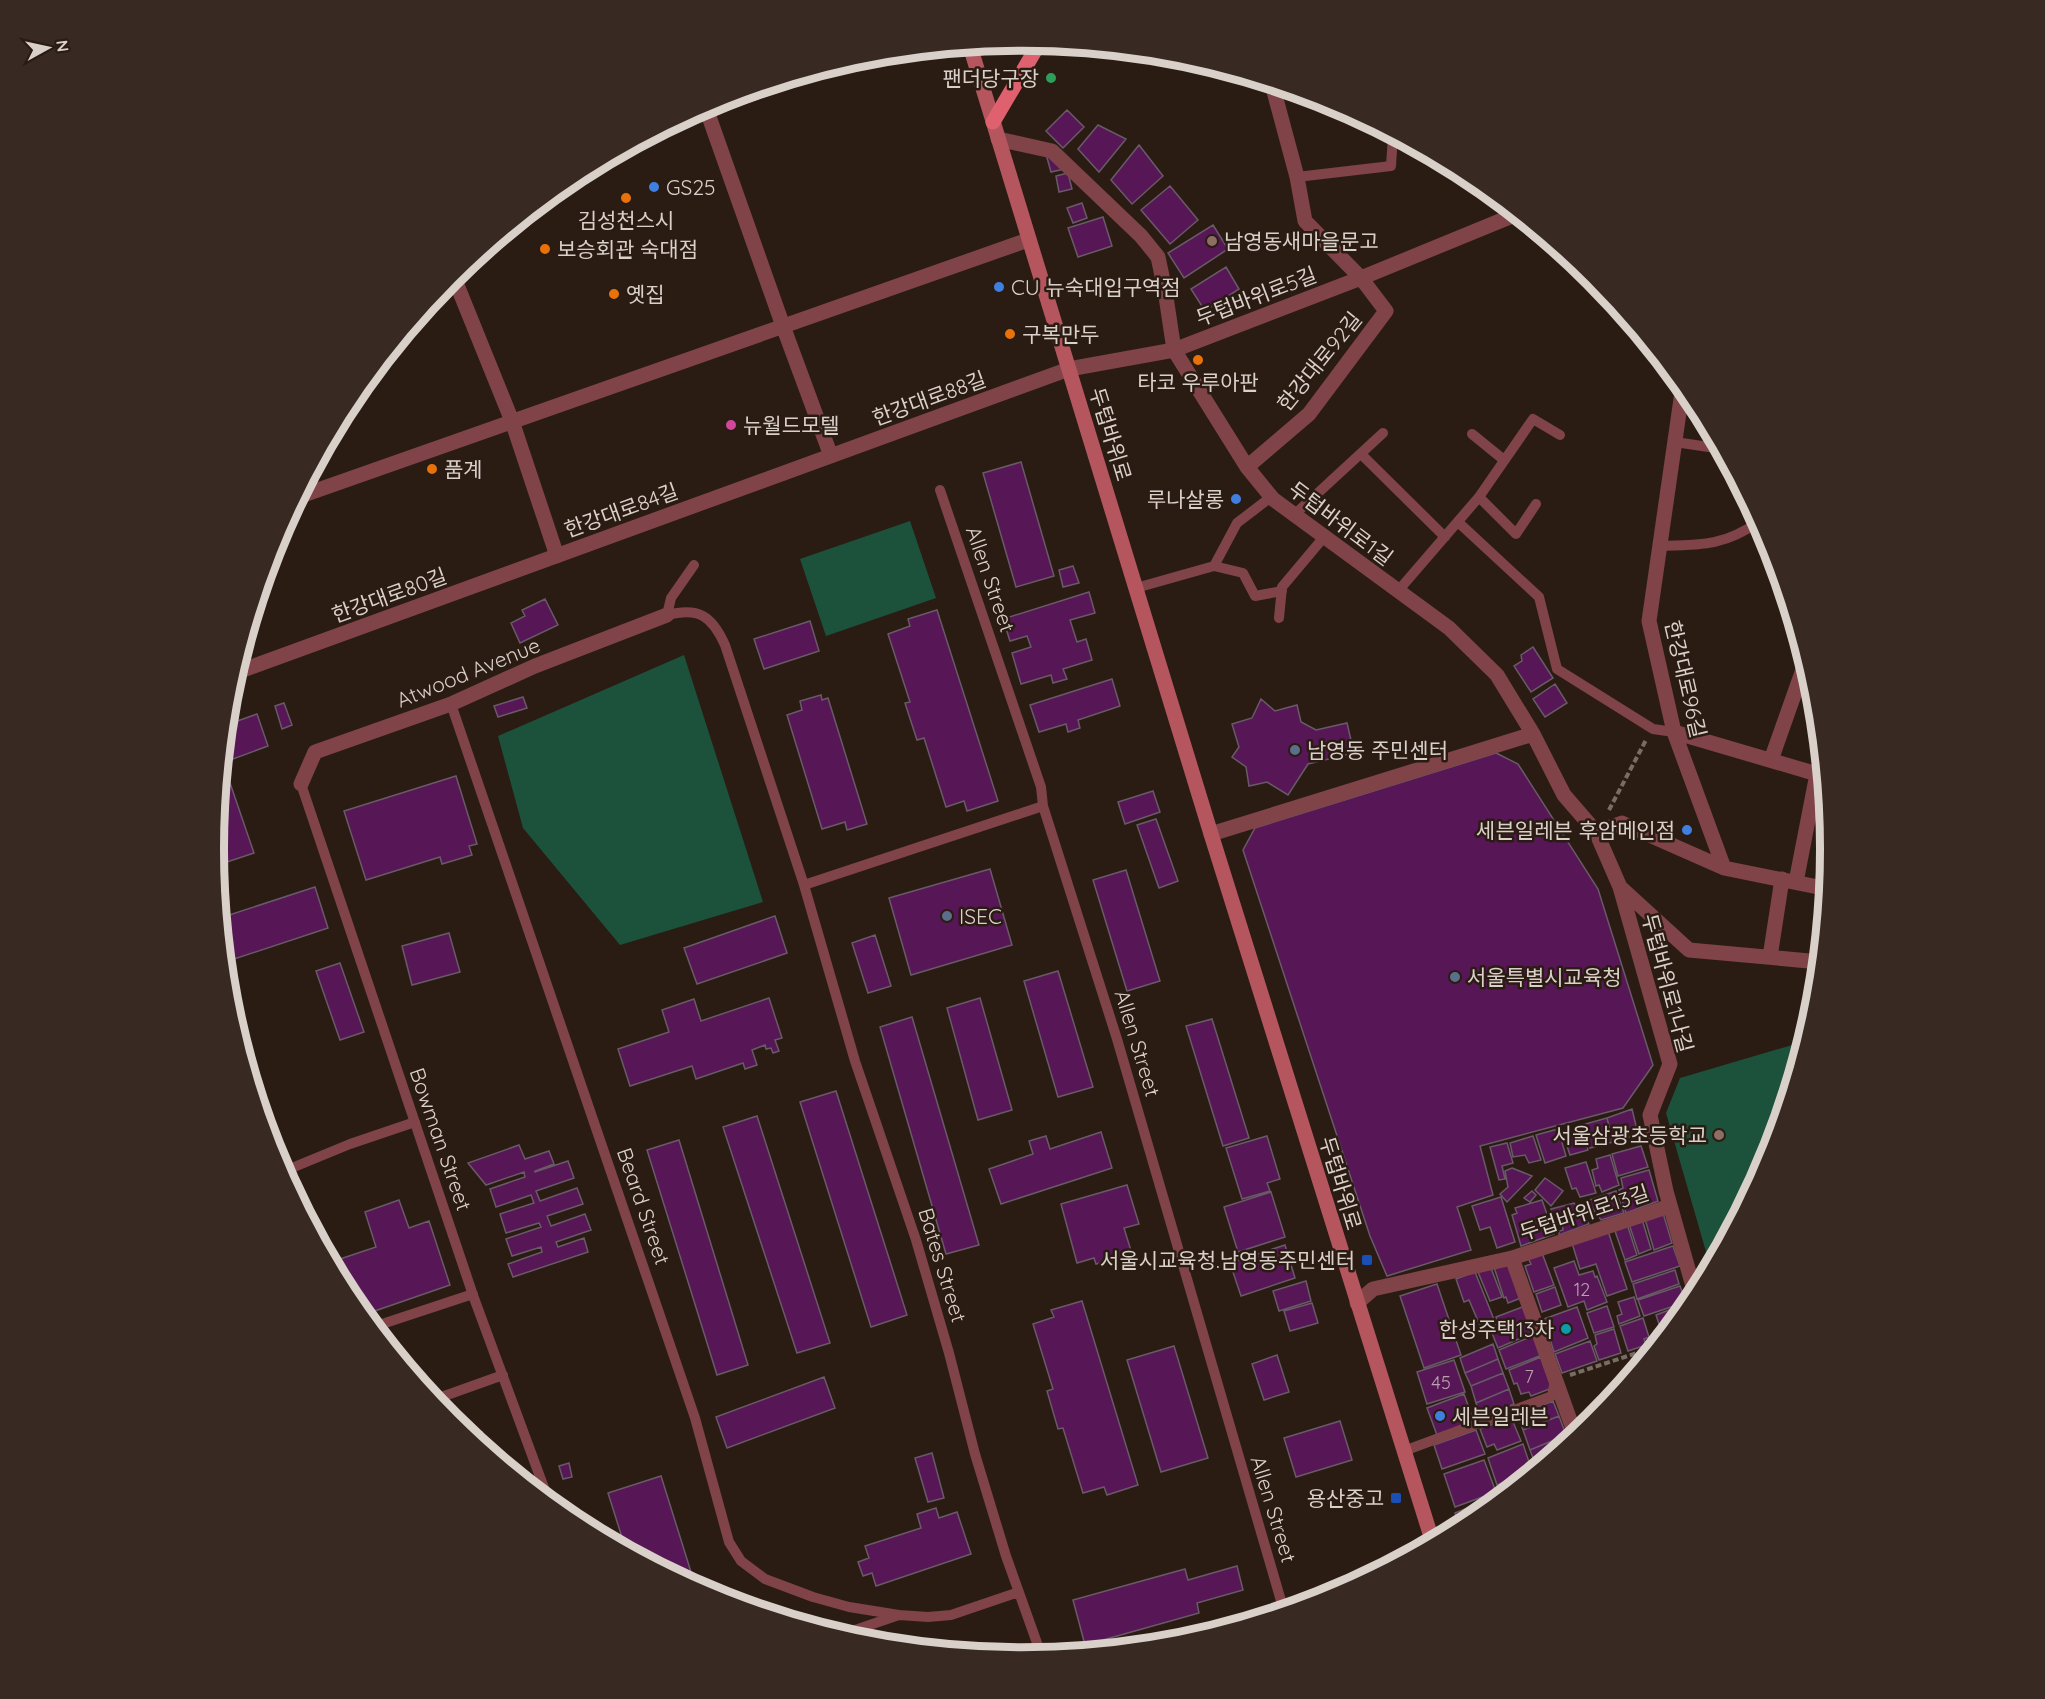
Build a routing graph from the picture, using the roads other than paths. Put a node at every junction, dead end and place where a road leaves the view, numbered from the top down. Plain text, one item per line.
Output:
1 (1034, 51) edge
2 (972, 53) edge
3 (1274, 92) edge
4 (709, 116) edge
5 (993, 122) junction
6 (998, 139) junction
7 (1393, 142) edge
8 (1297, 177) junction
9 (1506, 214) edge
10 (1028, 240) junction
11 (1361, 278) junction
12 (457, 286) edge
13 (783, 326) junction
14 (1174, 350) junction
15 (1069, 369) junction
16 (1681, 399) edge
17 (512, 422) junction
18 (1383, 433) dead end
19 (1472, 434) dead end
20 (1560, 435) dead end
21 (1675, 442) junction
22 (1712, 448) edge
23 (1361, 453) junction
24 (831, 456) junction
25 (1504, 460) junction
26 (1247, 467) junction
27 (940, 490) dead end
28 (308, 493) edge
29 (1271, 497) junction
30 (1479, 497) junction
31 (1536, 504) dead end
32 (1294, 515) junction
33 (1458, 522) junction
34 (1752, 526) edge
35 (1324, 537) junction
36 (1445, 537) junction
37 (1660, 546) junction
38 (557, 556) junction
39 (694, 565) dead end
40 (1214, 566) junction
41 (1136, 588) junction
42 (1282, 591) junction
43 (1398, 591) junction
44 (667, 615) junction
45 (1279, 618) dead end
46 (245, 669) edge
47 (1801, 674) edge
48 (451, 705) junction
49 (1674, 732) junction
50 (1533, 734) junction
51 (1771, 760) junction
52 (1817, 773) edge
53 (1818, 782) edge
54 (301, 784) joint
55 (1043, 806) junction
56 (1596, 832) junction
57 (1210, 834) junction
58 (1724, 868) junction
59 (1789, 881) junction
60 (804, 885) junction
61 (1620, 887) junction
62 (1820, 887) edge
63 (1770, 957) junction
64 (1813, 961) edge
65 (415, 1122) junction
66 (291, 1168) edge
67 (1670, 1206) junction
68 (1512, 1258) junction
69 (1692, 1284) edge
70 (473, 1294) junction
71 (1356, 1303) junction
72 (381, 1324) edge
73 (503, 1375) junction
74 (1555, 1380) junction
75 (442, 1397) edge
76 (1573, 1428) edge
77 (1404, 1451) junction
78 (545, 1489) edge
79 (1431, 1536) edge
80 (1019, 1592) junction
81 (1282, 1605) edge
82 (899, 1615) junction
83 (855, 1630) edge
84 (1039, 1647) edge

1 - 5 main road
2 - 5 main road, 두텁바위로
3 - 8 street, 한강대로92길
4 - 13 street
5 - 6 main road, 두텁바위로
6 - 10 main road, 두텁바위로
6 - 14 street, 두텁바위로1길
7 - 8 lane
8 - 11 street, 한강대로92길
9 - 11 street, 두텁바위로5길
10 - 13 street
10 - 15 main road, 두텁바위로
11 - 14 street, 두텁바위로5길
11 - 26 street, 한강대로92길
12 - 17 street, 한강대로84길
13 - 17 street
13 - 24 street
14 - 15 street, 두텁바위로5길
14 - 26 street, 두텁바위로1길
15 - 24 street, 한강대로88길
15 - 41 main road, 두텁바위로
16 - 21 street, 한강대로96길
17 - 28 street
17 - 38 street, 한강대로84길
18 - 23 lane
19 - 25 lane
20 - 25 lane
21 - 22 lane
21 - 37 street, 한강대로96길
23 - 32 lane
23 - 36 lane
24 - 38 street, 한강대로84길
25 - 30 lane
26 - 29 street, 두텁바위로1길
27 - 55 lane, Allen Street
29 - 32 street, 두텁바위로1길
29 - 40 lane
30 - 31 lane
30 - 33 lane
32 - 35 street, 두텁바위로1길
33 - 36 lane
33 - 49 lane
34 - 37 lane
35 - 42 lane
35 - 43 street, 두텁바위로1길
36 - 43 lane
37 - 49 street, 한강대로96길
38 - 46 street, 한강대로80길
39 - 44 lane
40 - 41 lane
40 - 42 lane
41 - 57 main road, 두텁바위로
42 - 45 lane
43 - 50 street, 두텁바위로1길
44 - 48 street, Atwood Avenue
44 - 60 lane, Bates Street
47 - 51 street
48 - 54 street, Atwood Avenue
48 - 82 lane, Beard Street
49 - 51 street
49 - 58 street, 한강대로96길
50 - 56 street, 두텁바위로1길
50 - 57 street
51 - 52 street
53 - 59 street
54 - 65 lane, Bowman Street
55 - 60 lane
55 - 81 lane, Allen Street
56 - 58 street
56 - 61 street, 두텁바위로1길
57 - 71 main road, 두텁바위로
58 - 59 street
59 - 62 street
59 - 63 street
60 - 80 lane, Bates Street
61 - 63 street
61 - 67 street, 두텁바위로1나길
63 - 64 street
65 - 66 lane
65 - 70 lane, Bowman Street
67 - 68 street, 두텁바위로13길
67 - 69 street, 두텁바위로1나길
68 - 71 street, 두텁바위로13길
68 - 74 street, 두텁바위로13길
70 - 72 lane
70 - 73 lane, Bowman Street
71 - 77 main road, 두텁바위로
73 - 75 lane
73 - 78 lane, Bowman Street
74 - 76 street, 두텁바위로13길
74 - 77 lane
77 - 79 main road, 두텁바위로
80 - 82 lane, Beard Street
80 - 84 lane, Bates Street
82 - 83 lane

